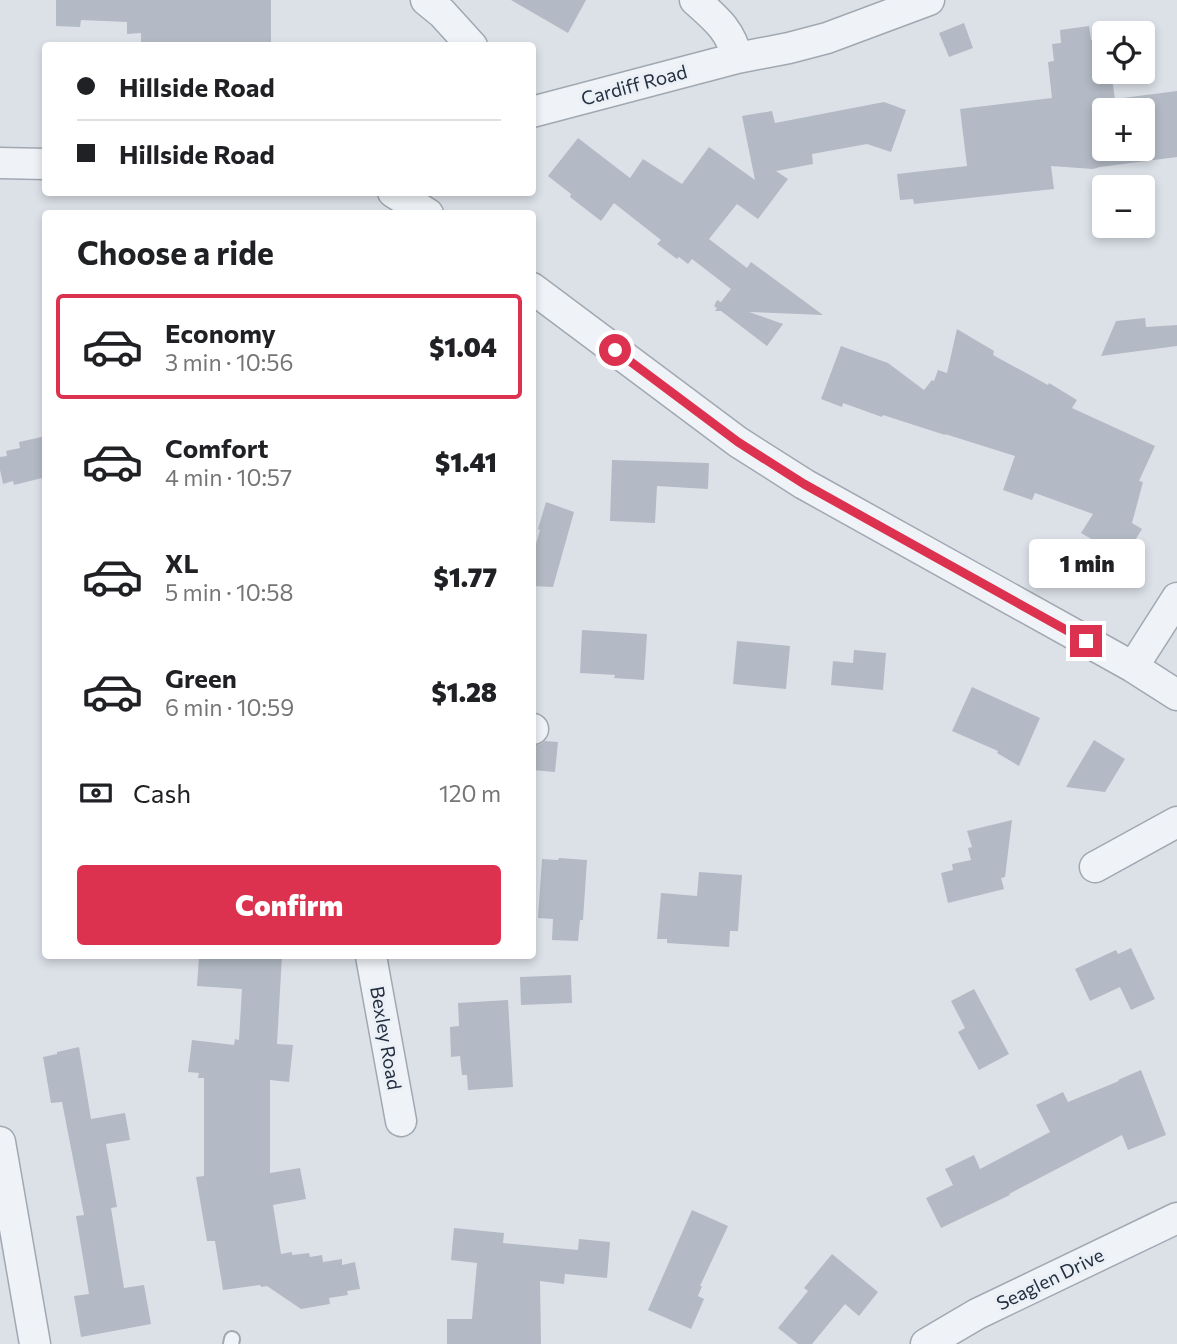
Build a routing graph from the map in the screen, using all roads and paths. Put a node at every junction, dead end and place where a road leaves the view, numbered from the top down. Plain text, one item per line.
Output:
1 (426, 0) edge
2 (695, 0) edge
3 (929, 0) edge
4 (468, 42) edge
5 (737, 58) junction
6 (536, 111) edge
7 (0, 163) edge
8 (42, 164) edge
9 (399, 196) edge
10 (422, 210) edge
11 (536, 291) edge
12 (1177, 597) edge
13 (1133, 667) junction
14 (1177, 695) edge
15 (1177, 822) edge
16 (1095, 867) dead end
17 (372, 959) edge
18 (401, 1121) dead end
19 (0, 1142) edge
20 (1177, 1218) edge
21 (35, 1344) edge
22 (926, 1344) edge

1 - 4 street
2 - 5 street
3 - 5 street, Cardiff Road
5 - 6 street, Cardiff Road
7 - 8 street
9 - 10 street
11 - 13 street
12 - 13 street
13 - 14 street
15 - 16 street
17 - 18 street, Bexley Road
19 - 21 street
20 - 22 street, Seaglen Drive

